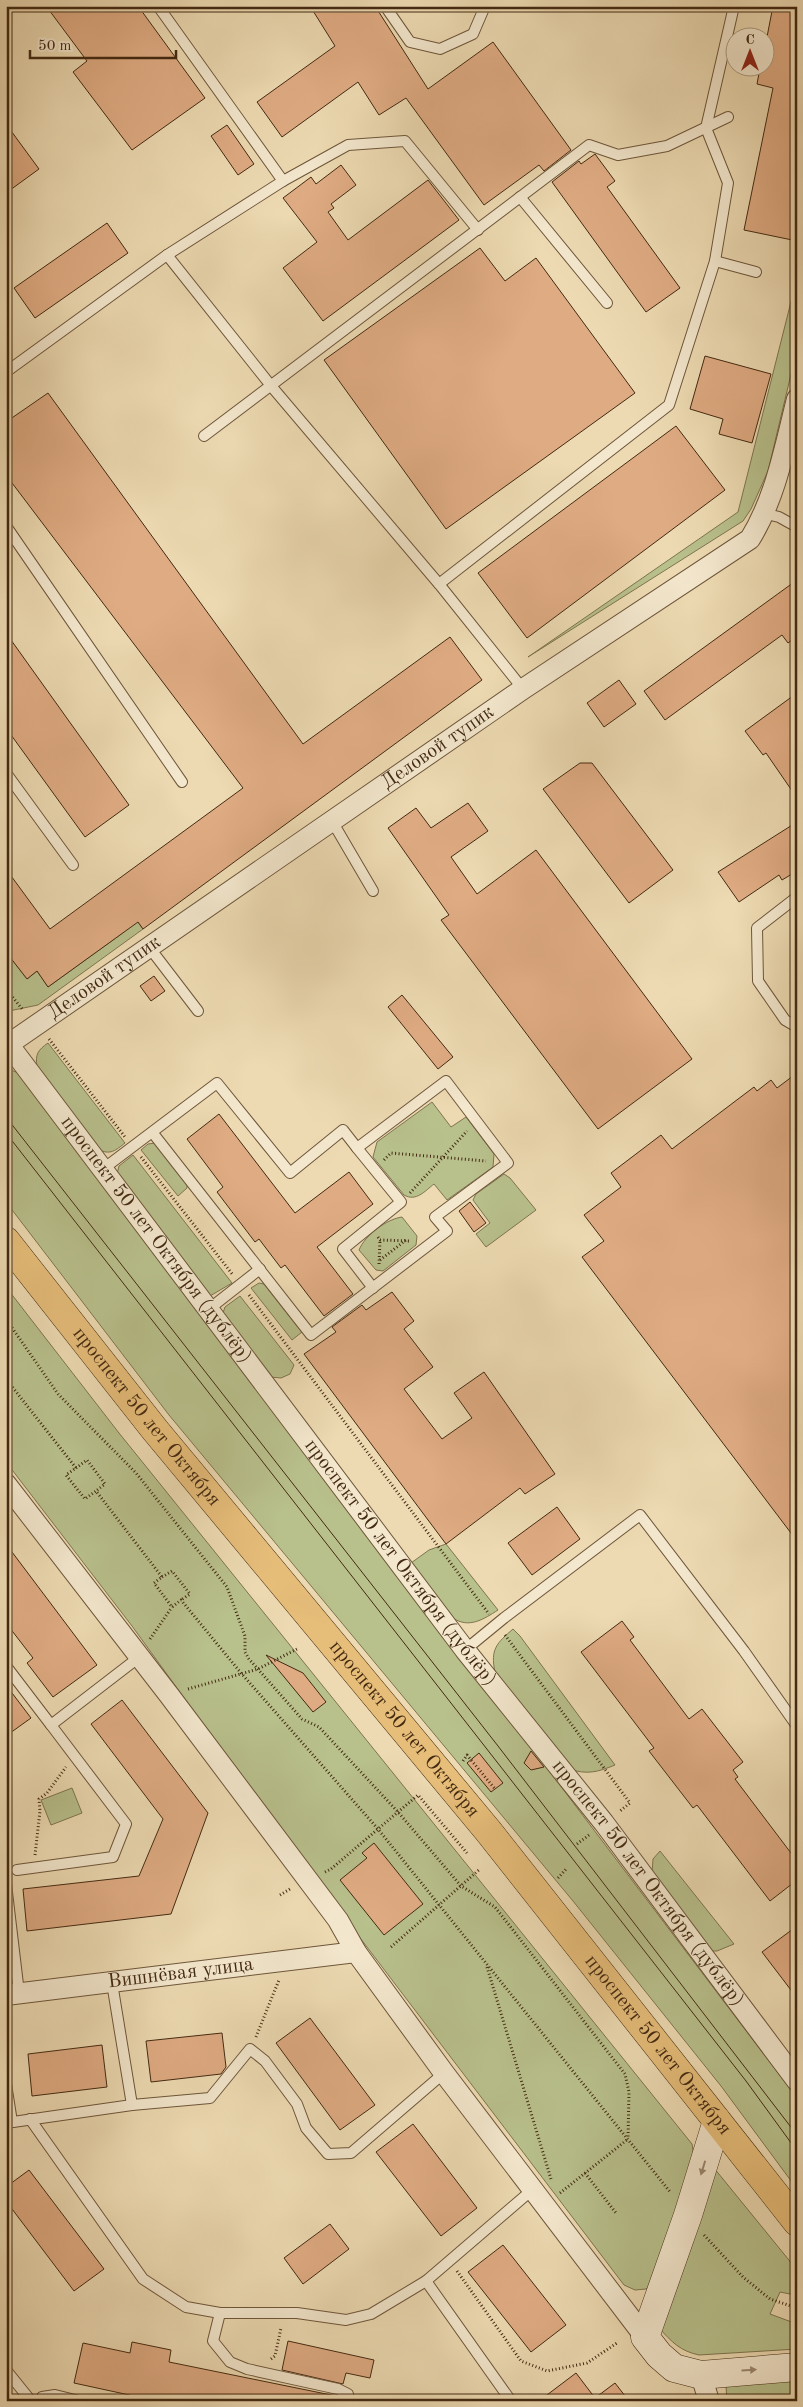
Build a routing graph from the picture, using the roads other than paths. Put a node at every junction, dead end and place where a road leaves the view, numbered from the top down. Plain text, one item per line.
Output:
1 (158, 6) edge
2 (385, 6) edge
3 (485, 6) edge
4 (734, 6) edge
5 (728, 117) dead end
6 (706, 128) junction
7 (283, 181) junction
8 (520, 197) junction
9 (478, 230) junction
10 (167, 255) junction
11 (715, 261) junction
12 (756, 272) dead end
13 (607, 302) dead end
14 (6, 372) edge
15 (272, 387) junction
16 (797, 399) edge
17 (204, 436) dead end
18 (763, 513) junction
19 (6, 526) edge
20 (797, 527) edge
21 (439, 584) junction
22 (523, 689) junction
23 (6, 773) edge
24 (182, 782) dead end
25 (332, 821) junction
26 (72, 865) dead end
27 (373, 891) dead end
28 (797, 897) edge
29 (149, 947) junction
30 (198, 1011) dead end
31 (797, 1027) edge
32 (7, 1044) edge
33 (152, 1132) junction
34 (356, 1148) junction
35 (103, 1169) junction
36 (6, 1241) edge
37 (260, 1269) junction
38 (373, 1288) junction
39 (209, 1309) junction
40 (6, 1485) edge
41 (465, 1650) junction
42 (138, 1658) junction
43 (6, 1666) edge
44 (51, 1725) junction
45 (797, 1726) edge
46 (17, 1870) dead end
47 (6, 1884) edge
48 (356, 1952) junction
49 (112, 1983) junction
50 (13, 1994) edge
51 (794, 2071) edge
52 (444, 2073) junction
53 (6, 2084) edge
54 (132, 2105) junction
55 (30, 2119) junction
56 (717, 2121) junction
57 (9, 2122) edge
58 (532, 2190) junction
59 (797, 2222) edge
60 (426, 2281) junction
61 (220, 2313) junction
62 (645, 2337) junction
63 (797, 2367) edge
64 (6, 2370) edge
65 (701, 2375) junction
66 (500, 2386) junction
67 (31, 2401) edge
68 (40, 2401) edge
69 (79, 2401) edge
70 (349, 2401) edge
71 (498, 2401) edge
72 (511, 2401) edge
73 (709, 2401) edge

1 - 7 lane
2 - 3 lane
4 - 6 lane
5 - 6 lane
6 - 8 lane
6 - 11 lane
7 - 9 lane
7 - 10 lane
8 - 9 lane
8 - 13 lane
9 - 15 lane
10 - 14 lane
10 - 15 lane
11 - 12 lane
11 - 21 lane
15 - 17 lane
15 - 21 lane
16 - 18 street, Деловой тупик
18 - 20 lane
18 - 22 street, Деловой тупик
19 - 24 lane
21 - 22 lane
22 - 25 street, Деловой тупик
23 - 26 lane
25 - 27 lane
25 - 29 street, Деловой тупик
28 - 31 lane
29 - 30 lane
29 - 32 street, Деловой тупик
32 - 35 street, проспект 50 лет Октября (дублёр)
33 - 34 lane
33 - 35 lane
33 - 37 lane
34 - 38 lane
34 - 38 lane
35 - 39 street, проспект 50 лет Октября (дублёр)
36 - 56 main road, проспект 50 лет Октября
37 - 38 lane
37 - 39 lane
39 - 41 street, проспект 50 лет Октября (дублёр)
40 - 42 street
41 - 45 lane
41 - 51 street, проспект 50 лет Октября (дублёр)
42 - 44 lane
42 - 48 street
43 - 44 lane
44 - 46 lane
47 - 50 lane
48 - 49 street, Вишнёвая улица
48 - 52 street
49 - 50 street, Вишнёвая улица
49 - 54 lane
52 - 54 lane
52 - 58 street
53 - 57 lane
54 - 55 lane
55 - 57 lane
55 - 61 lane
56 - 59 main road, проспект 50 лет Октября
56 -> 62 main road
58 - 60 lane
58 - 62 street
60 - 61 lane
60 - 66 lane
61 - 70 lane
62 - 65 main road
65 -> 63 main road
64 - 67 lane
65 - 73 street
66 - 71 lane
66 - 72 lane
68 - 69 lane

